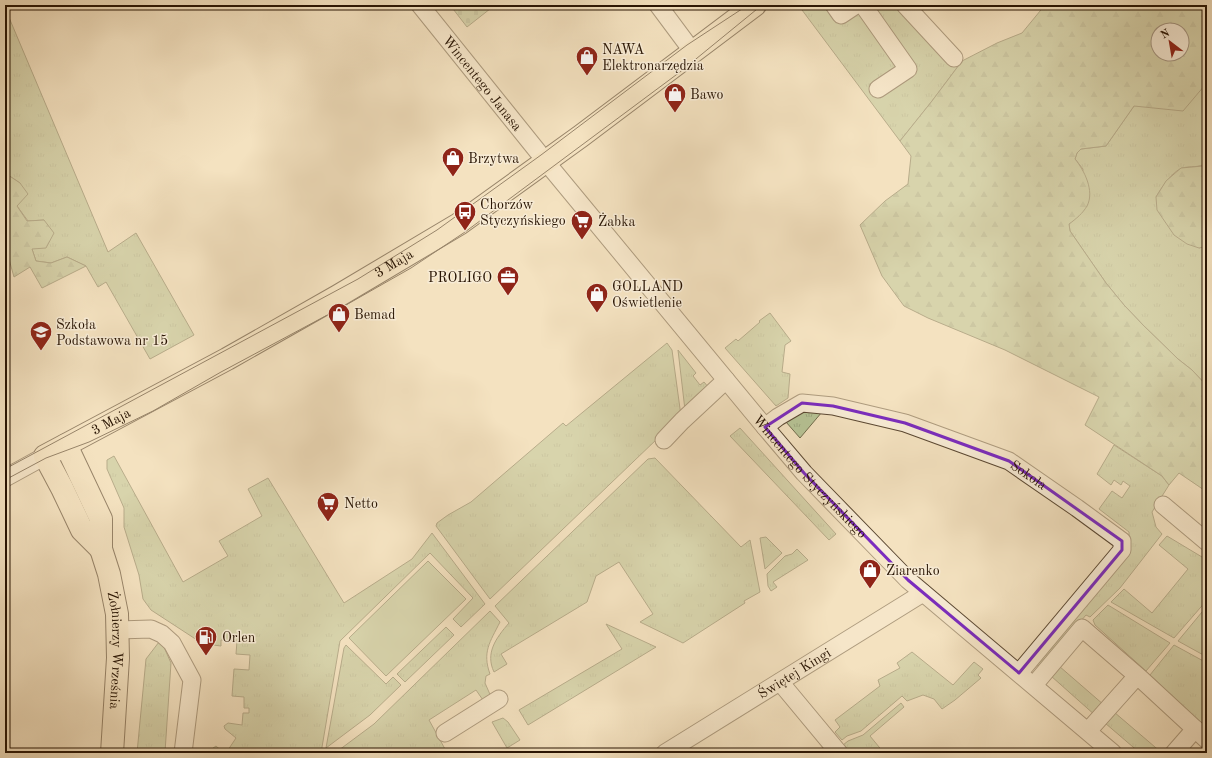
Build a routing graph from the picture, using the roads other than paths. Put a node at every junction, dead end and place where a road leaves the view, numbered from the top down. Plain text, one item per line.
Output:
1 (420, 5) edge
2 (658, 5) edge
3 (755, 5) edge
4 (834, 5) edge
5 (856, 5) edge
6 (863, 5) edge
7 (905, 5) edge
8 (693, 52) junction
9 (954, 58) dead end
10 (878, 89) dead end
11 (546, 161) junction
12 (726, 380) junction
13 (765, 427) junction
14 (664, 440) dead end
15 (66, 444) junction
16 (45, 456) junction
17 (5, 478) edge
18 (1163, 505) dead end
19 (1207, 542) edge
20 (101, 549) junction
21 (923, 593) junction
22 (118, 630) junction
23 (1019, 673) junction
24 (1137, 676) junction
25 (780, 682) junction
26 (1034, 685) junction
27 (499, 699) dead end
28 (1088, 731) junction
29 (444, 733) dead end
30 (1201, 735) edge
31 (1102, 749) edge
32 (830, 750) edge
33 (112, 753) edge
34 (183, 753) edge
35 (665, 753) edge
36 (1174, 753) edge

1 - 11 street, Wincentego Janasa
2 - 8 street
3 - 8 main road, 3 Maja
4 - 5 street
6 - 10 street
7 - 9 street
8 - 11 main road, 3 Maja
11 - 12 street, Wincentego Styczyńskiego
11 - 15 main road, 3 Maja
12 - 13 street, Wincentego Styczyńskiego
12 - 14 street
13 - 21 street, Wincentego Styczyńskiego
13 - 23 street, Sokoła
15 - 16 main road, 3 Maja
15 - 20 main road, Żołnierzy Września
16 - 17 street, 3 Maja
16 - 20 main road
18 - 19 street
20 - 22 main road, Żołnierzy Września
21 - 23 street, Wincentego Styczyńskiego
21 - 25 street, Świętej Kingi
22 - 33 main road, Żołnierzy Września
22 - 34 street
23 - 26 street, Wincentego Styczyńskiego
24 - 26 street
24 - 28 street
24 - 30 street
25 - 32 street
25 - 35 street, Świętej Kingi
26 - 28 street, Wincentego Styczyńskiego
27 - 29 street
28 - 31 street, Wincentego Styczyńskiego
30 - 36 street

